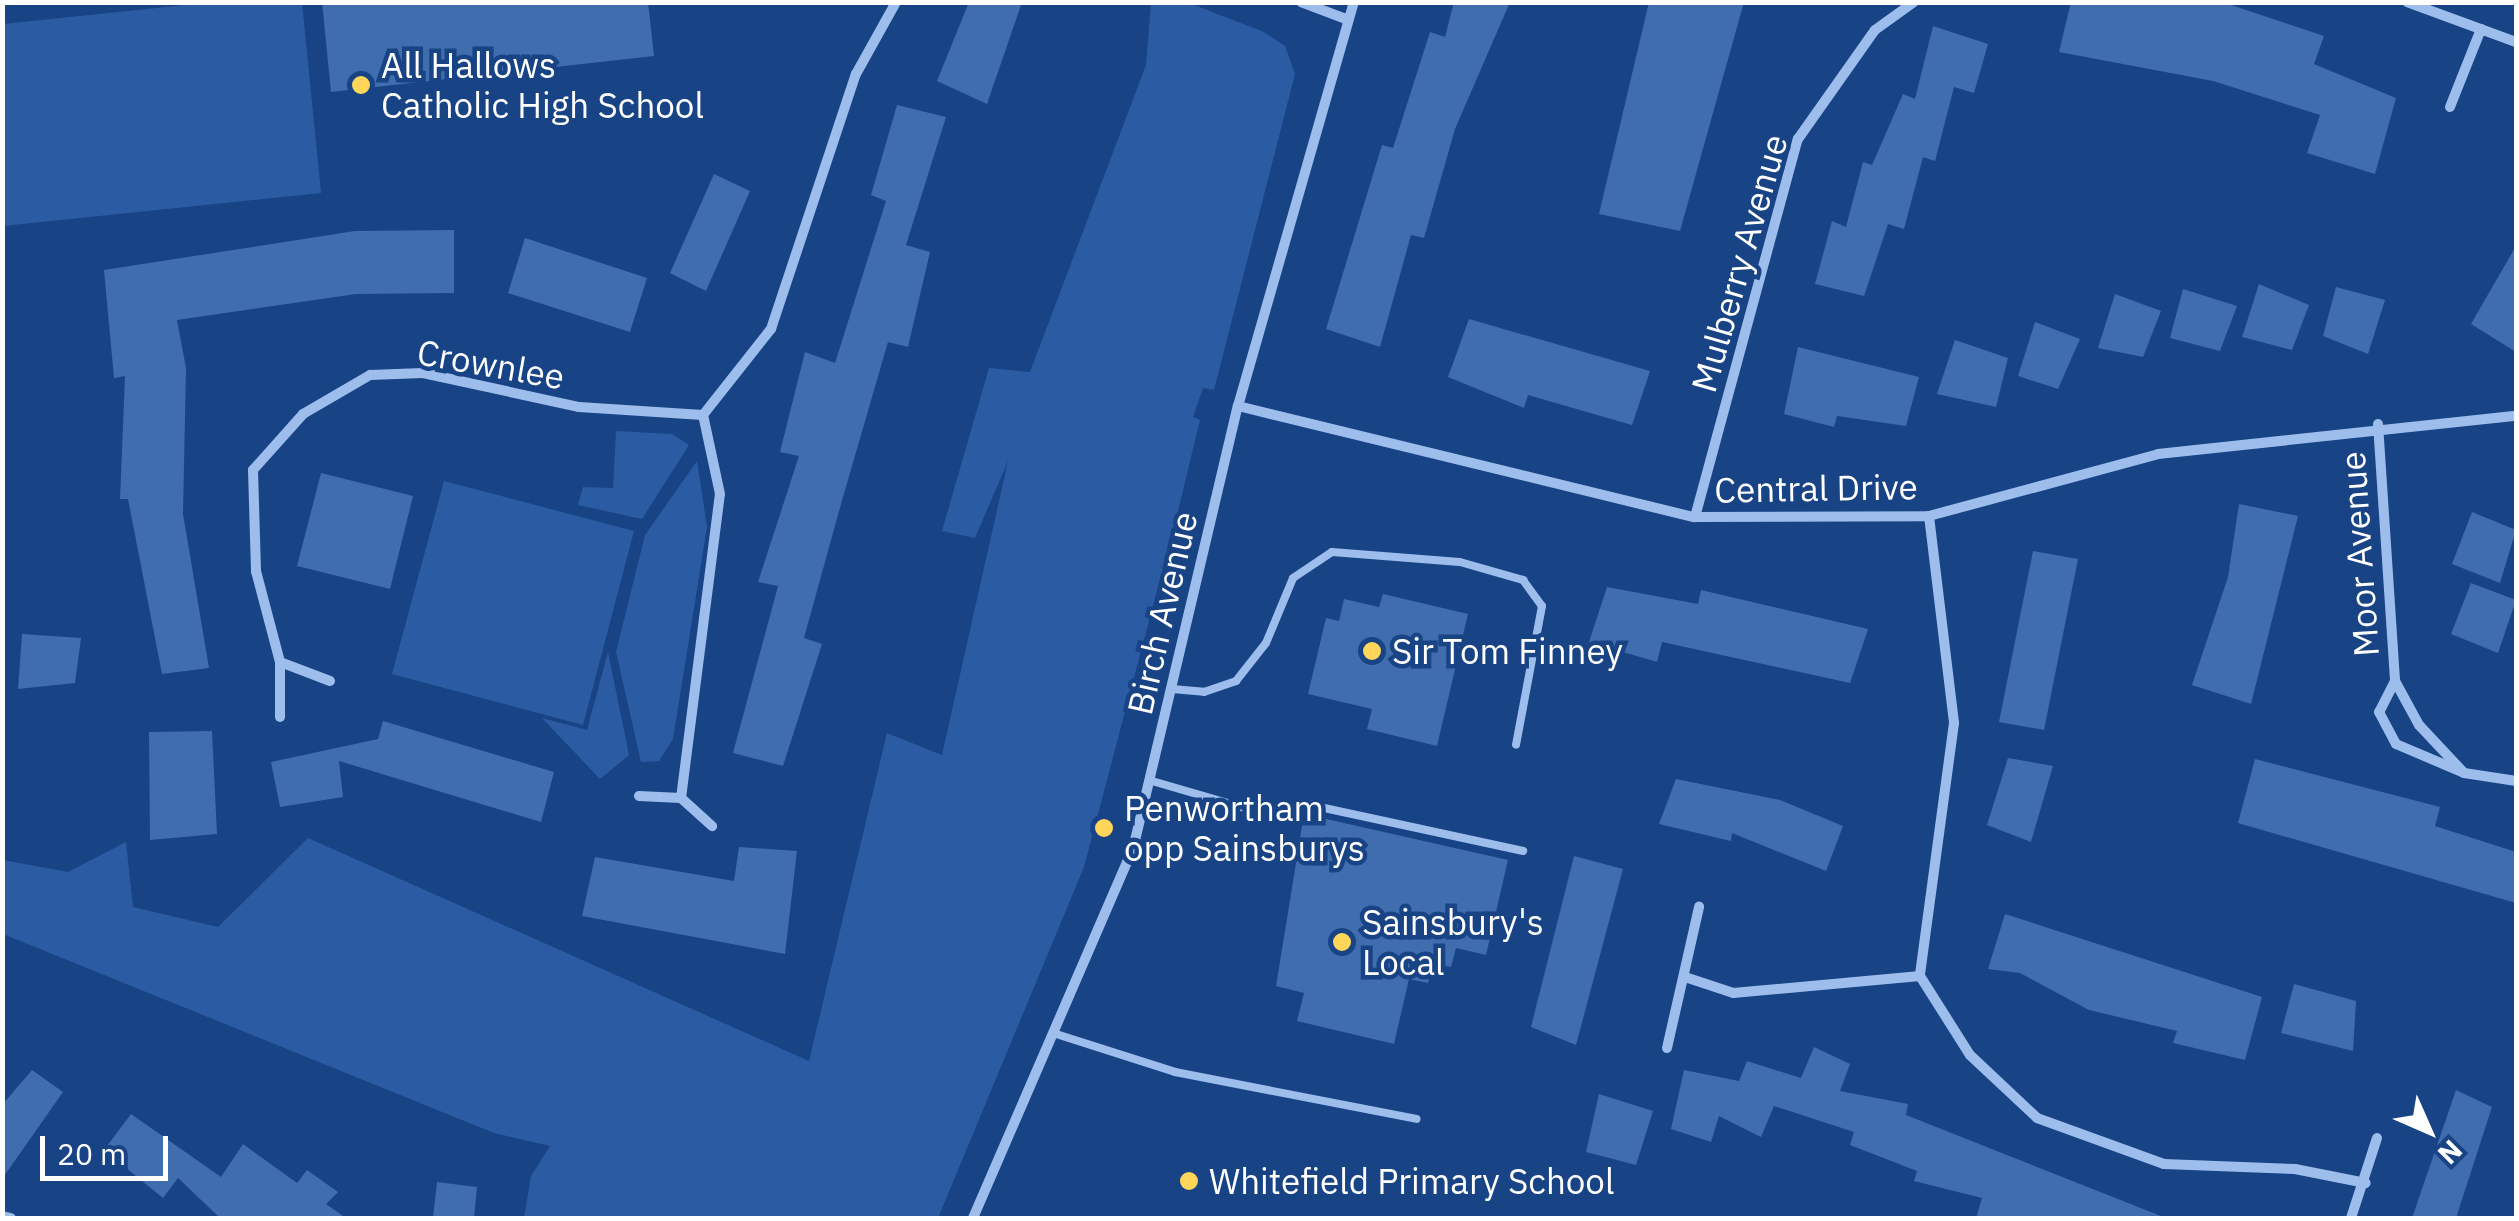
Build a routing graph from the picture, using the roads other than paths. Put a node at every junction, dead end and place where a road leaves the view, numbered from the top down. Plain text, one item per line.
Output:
1 (896, 2) edge
2 (1302, 2) edge
3 (1354, 2) edge
4 (1914, 2) edge
5 (2407, 2) edge
6 (1346, 19) junction
7 (2480, 29) junction
8 (2516, 42) edge
9 (2450, 106) dead end
10 (1238, 406) junction
11 (703, 414) junction
12 (2516, 416) edge
13 (2378, 424) junction
14 (1929, 516) junction
15 (1695, 517) junction
16 (280, 662) junction
17 (2395, 681) junction
18 (330, 682) dead end
19 (1172, 688) junction
20 (280, 717) dead end
21 (1516, 745) dead end
22 (2464, 773) junction
23 (1152, 781) junction
24 (2516, 781) edge
25 (638, 796) dead end
26 (682, 798) junction
27 (712, 826) dead end
28 (1524, 851) dead end
29 (1699, 907) dead end
30 (1920, 976) junction
31 (1684, 978) junction
32 (1053, 1033) junction
33 (1667, 1048) dead end
34 (1416, 1119) dead end
35 (2376, 1138) dead end
36 (2366, 1183) junction
37 (2, 1216) edge
38 (11, 1218) edge
39 (973, 1218) edge
40 (2351, 1218) edge

1 - 11 street
2 - 6 street
3 - 6 street, Birch Avenue
4 - 15 street, Mulberry Avenue
5 - 7 street
6 - 10 street, Birch Avenue
7 - 8 street
7 - 9 street
10 - 15 street, Central Drive
10 - 19 street, Birch Avenue
11 - 16 street, Crownlee
11 - 26 street
12 - 13 street, Central Drive
13 - 14 street, Central Drive
13 - 17 street, Moor Avenue
14 - 15 street, Central Drive
14 - 30 street
16 - 18 street
16 - 20 street, Crownlee
17 - 22 street, Moor Avenue
17 - 22 street, Moor Avenue
19 - 21 lane
19 - 23 street, Birch Avenue
22 - 24 street, Moor Avenue
23 - 28 lane
23 - 32 street, Birch Avenue
25 - 26 street
26 - 27 street
29 - 31 street
30 - 31 street
30 - 36 street
31 - 33 street
32 - 34 lane
32 - 39 street, Birch Avenue
35 - 36 street
36 - 40 street
37 - 38 street

